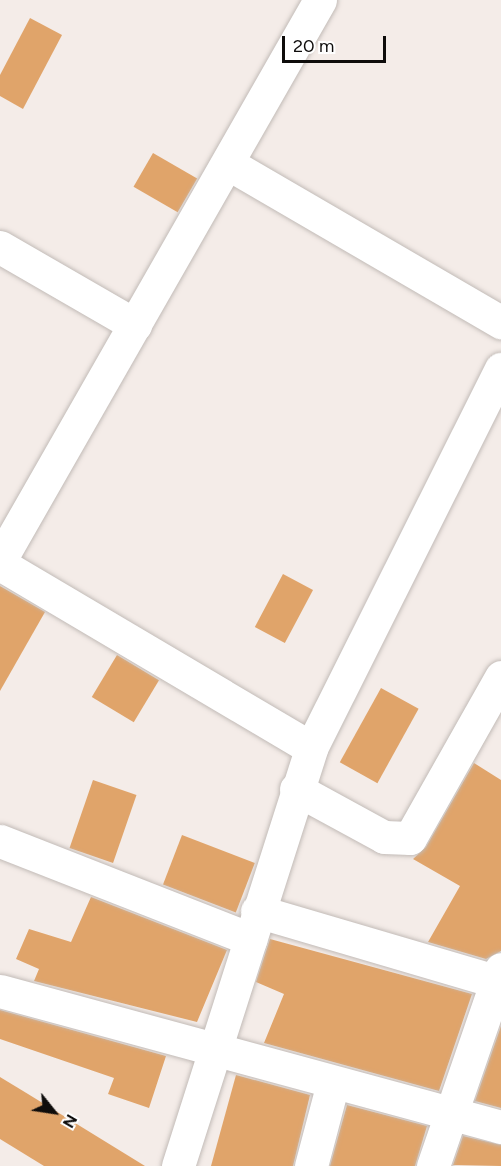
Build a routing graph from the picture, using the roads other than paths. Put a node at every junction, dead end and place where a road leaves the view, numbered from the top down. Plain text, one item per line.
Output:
1 (320, 0) edge
2 (229, 164) junction
3 (0, 247) edge
4 (501, 322) edge
5 (135, 325) junction
6 (501, 369) edge
7 (0, 562) edge
8 (501, 677) edge
9 (311, 748) junction
10 (296, 789) junction
11 (0, 840) edge
12 (253, 925) junction
13 (499, 978) edge
14 (0, 991) edge
15 (216, 1051) junction
16 (333, 1083) junction
17 (448, 1113) junction
18 (501, 1127) edge
19 (178, 1166) edge
20 (311, 1166) edge
21 (433, 1166) edge

1 - 2 street
2 - 4 street
2 - 5 street
3 - 5 street
5 - 7 street
6 - 9 street
7 - 9 street
8 - 10 street
9 - 10 street
10 - 12 street
11 - 12 street
12 - 13 street
12 - 15 street
13 - 17 street
14 - 15 street
15 - 16 street
15 - 19 street
16 - 17 street
16 - 20 street
17 - 18 street
17 - 21 street

